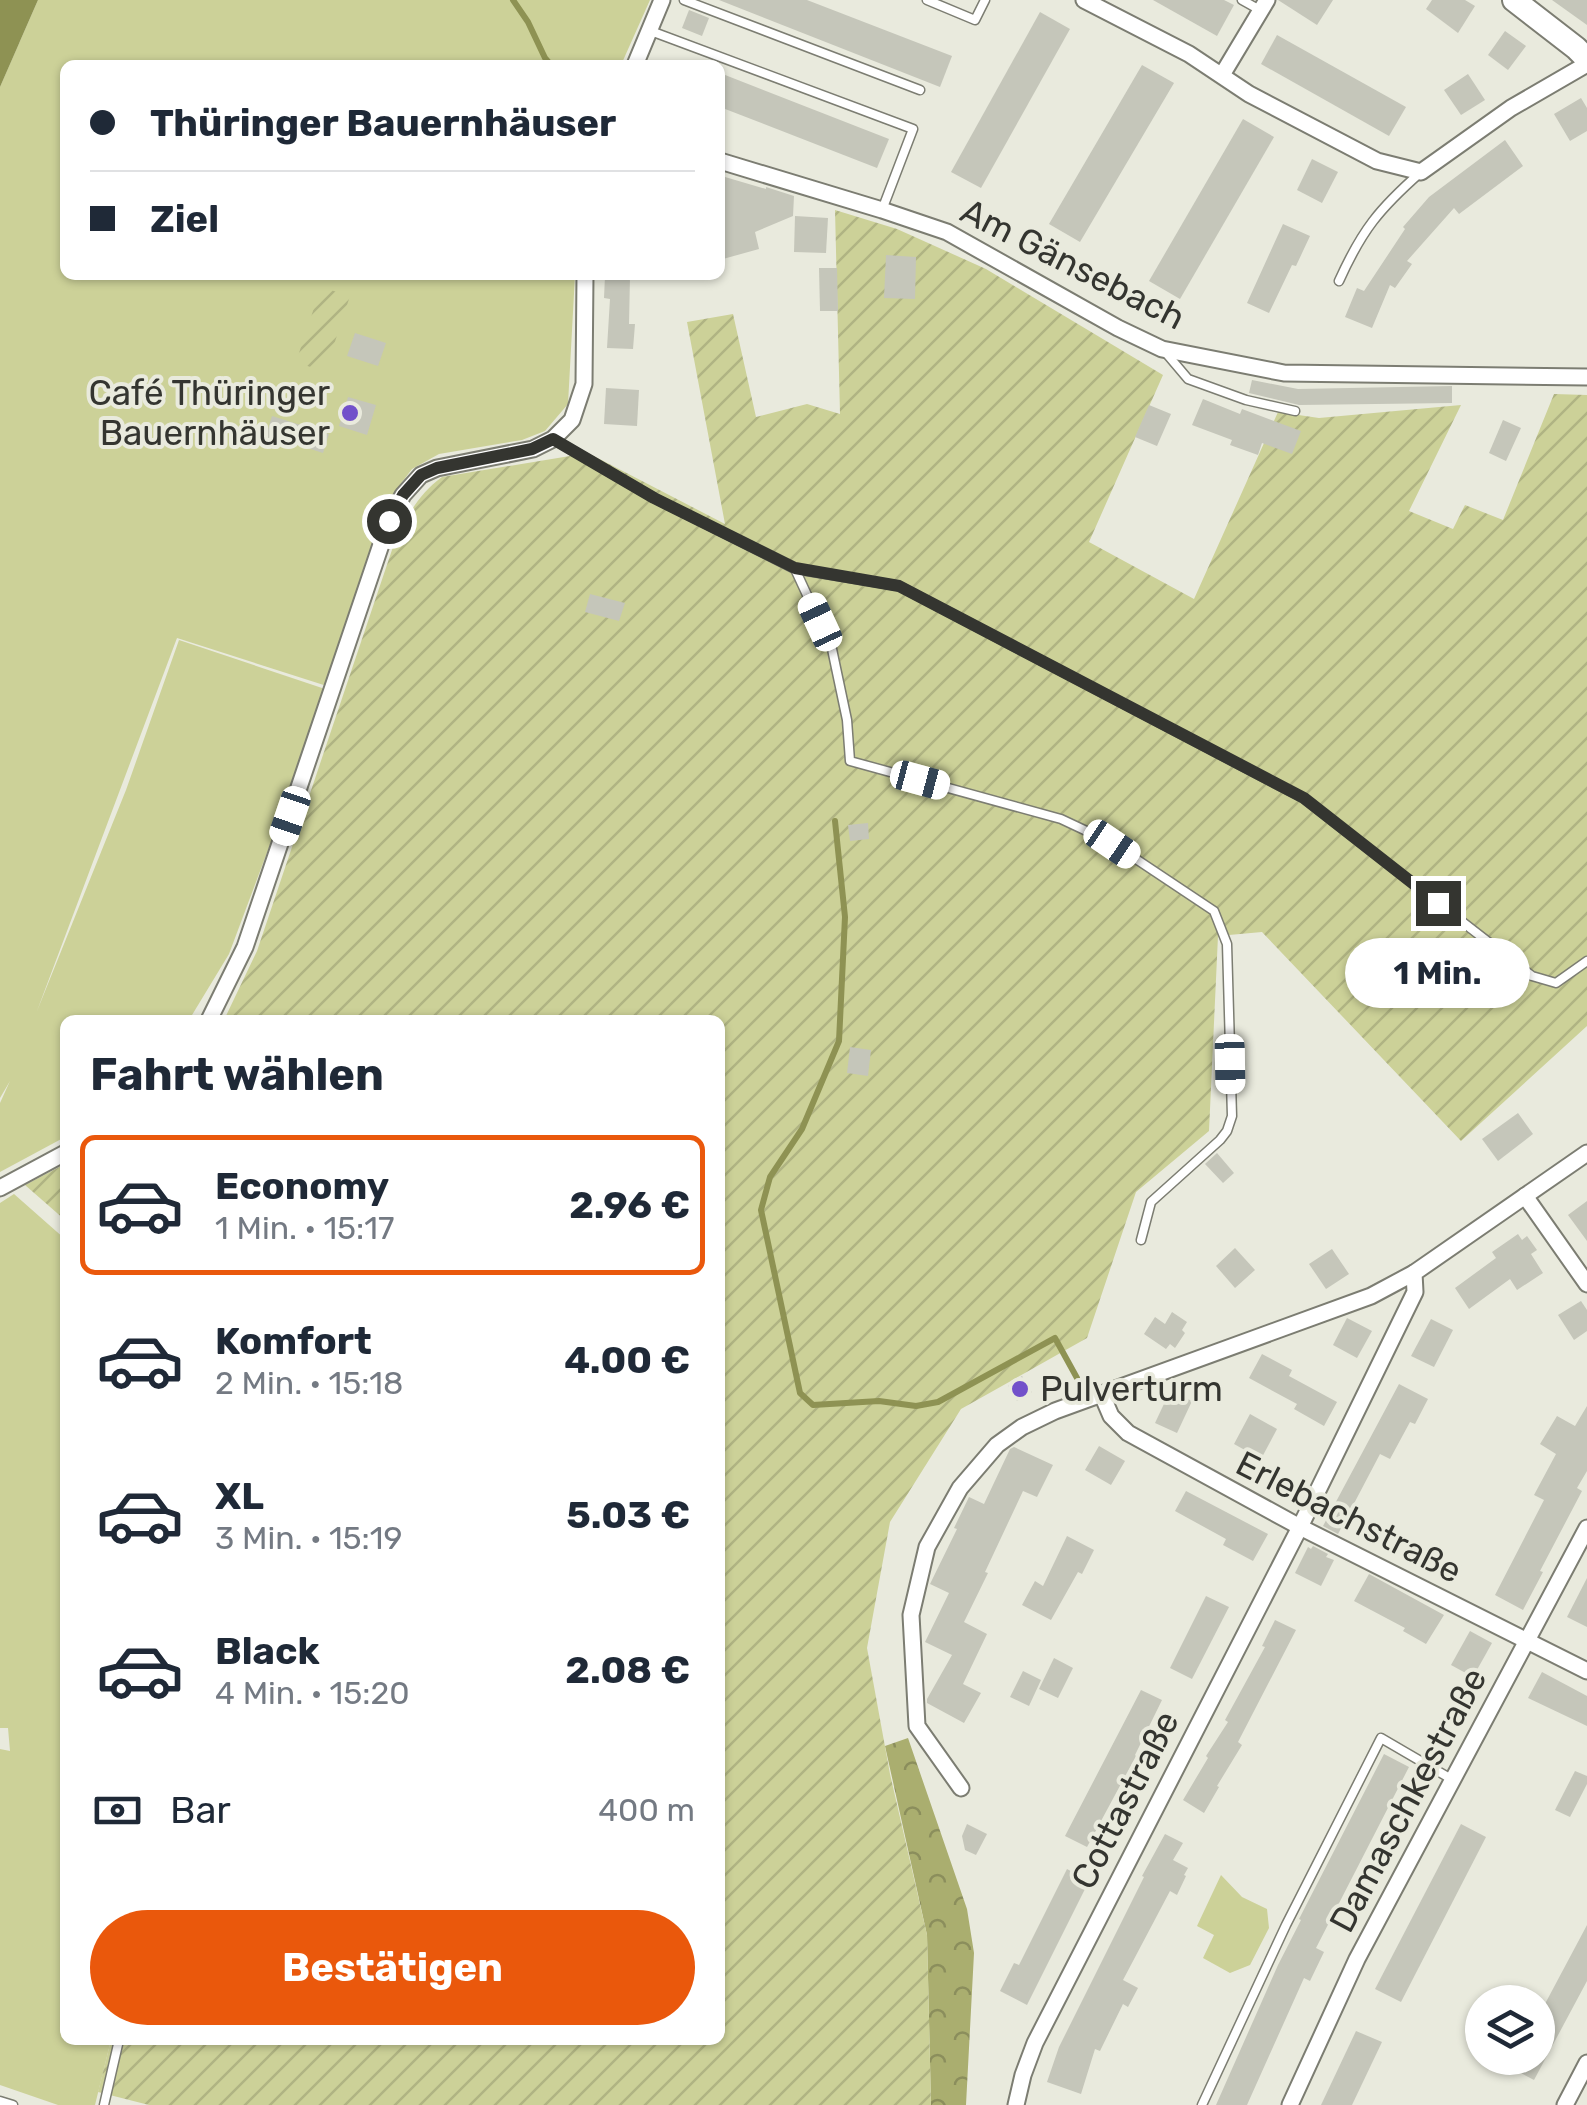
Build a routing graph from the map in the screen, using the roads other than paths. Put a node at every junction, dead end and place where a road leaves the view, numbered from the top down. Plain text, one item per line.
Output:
1 (662, 0) edge
2 (684, 0) edge
3 (927, 0) edge
4 (984, 0) edge
5 (1084, 0) edge
6 (1242, 0) edge
7 (1514, 0) edge
8 (1264, 5) edge
9 (648, 30) junction
10 (637, 60) edge
11 (1587, 61) edge
12 (1222, 75) junction
13 (920, 90) dead end
14 (725, 163) edge
15 (1421, 172) junction
16 (882, 210) junction
17 (585, 280) edge
18 (1339, 281) dead end
19 (1162, 350) junction
20 (1587, 378) edge
21 (1295, 411) dead end
22 (553, 439) junction
23 (795, 568) junction
24 (1587, 961) edge
25 (212, 1015) edge
26 (1587, 1154) edge
27 (60, 1156) edge
28 (0, 1188) edge
29 (1526, 1196) junction
30 (1141, 1240) dead end
31 (1414, 1274) junction
32 (1587, 1284) edge
33 (1102, 1395) junction
34 (1300, 1528) junction
35 (1587, 1528) edge
36 (1527, 1642) junction
37 (1587, 1671) edge
38 (1453, 1780) junction
39 (961, 1788) dead end
40 (118, 2045) edge
41 (1587, 2063) edge
42 (0, 2101) edge
43 (13, 2105) edge
44 (104, 2105) edge
45 (1016, 2105) edge
46 (1202, 2105) edge
47 (1290, 2105) edge
48 (1565, 2105) edge

1 - 9 street
2 - 13 lane
3 - 4 lane
5 - 12 street
6 - 8 lane
7 - 11 street
8 - 12 street
9 - 10 street
9 - 16 lane
11 - 15 street
12 - 15 street
14 - 16 street, Am Gänsebach
15 - 18 lane
16 - 19 street, Am Gänsebach
17 - 22 street
19 - 20 street, Am Gänsebach
19 - 21 lane
22 - 23 lane
22 - 25 street
23 - 24 lane
23 - 30 lane
26 - 29 street
27 - 28 street
29 - 31 street
29 - 32 street
31 - 33 street
31 - 34 street, Cottastraße
33 - 34 street, Erlebachstraße
33 - 39 street
34 - 36 street, Erlebachstraße
34 - 45 street, Cottastraße
35 - 36 street, Damaschkestraße
36 - 37 street, Erlebachstraße
36 - 38 street, Damaschkestraße
38 - 46 lane
38 - 47 street, Damaschkestraße
40 - 44 lane
41 - 48 street
42 - 43 lane

